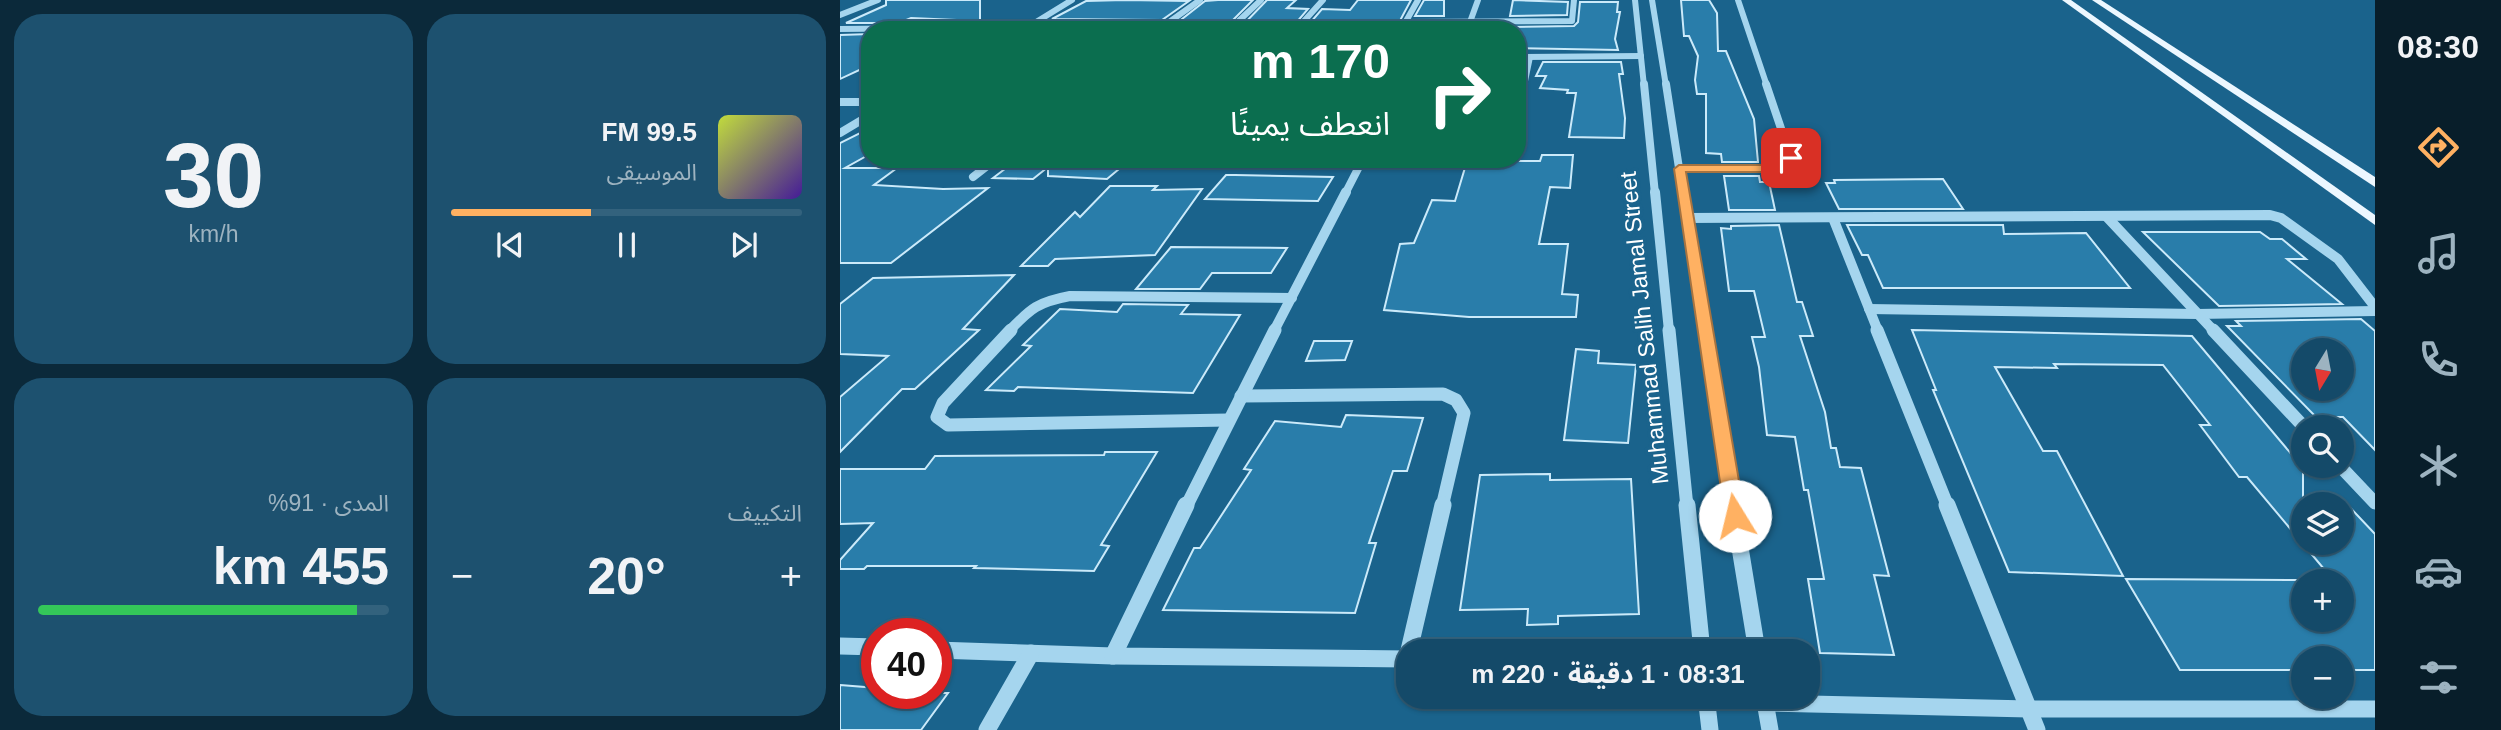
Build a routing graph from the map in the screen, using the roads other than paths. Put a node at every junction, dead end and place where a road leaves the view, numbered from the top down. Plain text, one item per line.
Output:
1 (863, 0) edge
2 (878, 0) edge
3 (1072, 0) edge
4 (1200, 0) edge
5 (1261, 0) edge
6 (1323, 0) edge
7 (1418, 0) edge
8 (1478, 0) edge
9 (1574, 0) edge
10 (1635, 0) edge
11 (1652, 0) edge
12 (1738, 0) edge
13 (2066, 0) edge
14 (2096, 0) edge
15 (840, 9) edge
16 (840, 15) edge
17 (1037, 21) edge
18 (1171, 21) edge
19 (1239, 21) edge
20 (1304, 21) edge
21 (1407, 21) edge
22 (1470, 21) edge
23 (1526, 21) edge
24 (840, 29) edge
25 (861, 29) edge
26 (1526, 57) edge
27 (1530, 57) junction
28 (1640, 57) junction
29 (1526, 75) edge
30 (840, 102) edge
31 (861, 102) edge
32 (861, 120) edge
33 (840, 132) edge
34 (984, 168) edge
35 (1359, 168) edge
36 (1679, 169) junction
37 (973, 177) dead end
38 (2375, 183) edge
39 (2105, 216) junction
40 (1687, 218) junction
41 (1833, 218) junction
42 (2375, 221) edge
43 (1292, 298) junction
44 (1869, 309) junction
45 (2375, 309) edge
46 (2197, 314) junction
47 (1241, 396) junction
48 (2293, 415) edge
49 (1228, 420) junction
50 (2351, 478) edge
51 (2375, 503) edge
52 (1413, 639) edge
53 (1701, 639) edge
54 (1755, 639) edge
55 (840, 646) edge
56 (861, 647) edge
57 (952, 651) edge
58 (1031, 653) junction
59 (1113, 656) junction
60 (1396, 659) edge
61 (1820, 702) edge
62 (1708, 709) edge
63 (1766, 709) edge
64 (2029, 709) junction
65 (2375, 709) edge
66 (987, 730) edge
67 (1710, 730) edge
68 (1770, 730) edge
69 (2037, 730) edge

1 - 15 street
2 - 16 street
3 - 17 street
4 - 18 street
5 - 19 street
6 - 20 street
7 - 21 street
8 - 22 street
9 - 23 street
10 - 28 street, Muhammad Salih Jamal Street
11 - 36 street
12 - 36 street
13 - 42 main road
14 - 38 main road
24 - 25 street
26 - 27 street
27 - 28 street
27 - 29 street
28 - 53 street, Muhammad Salih Jamal Street
30 - 31 street
32 - 33 street
34 - 37 street
35 - 43 street
36 - 40 street
39 - 41 street
39 - 45 street
39 - 46 street
40 - 41 street
40 - 54 street
41 - 44 street
43 - 47 street
43 - 49 street
44 - 46 street
44 - 64 street
45 - 46 street
46 - 48 street
47 - 49 street
47 - 52 street
49 - 59 street
50 - 51 street
55 - 56 street
57 - 58 street
58 - 59 street
58 - 66 street
59 - 60 street
61 - 64 street
62 - 67 street
63 - 68 street
64 - 65 street
64 - 69 street

